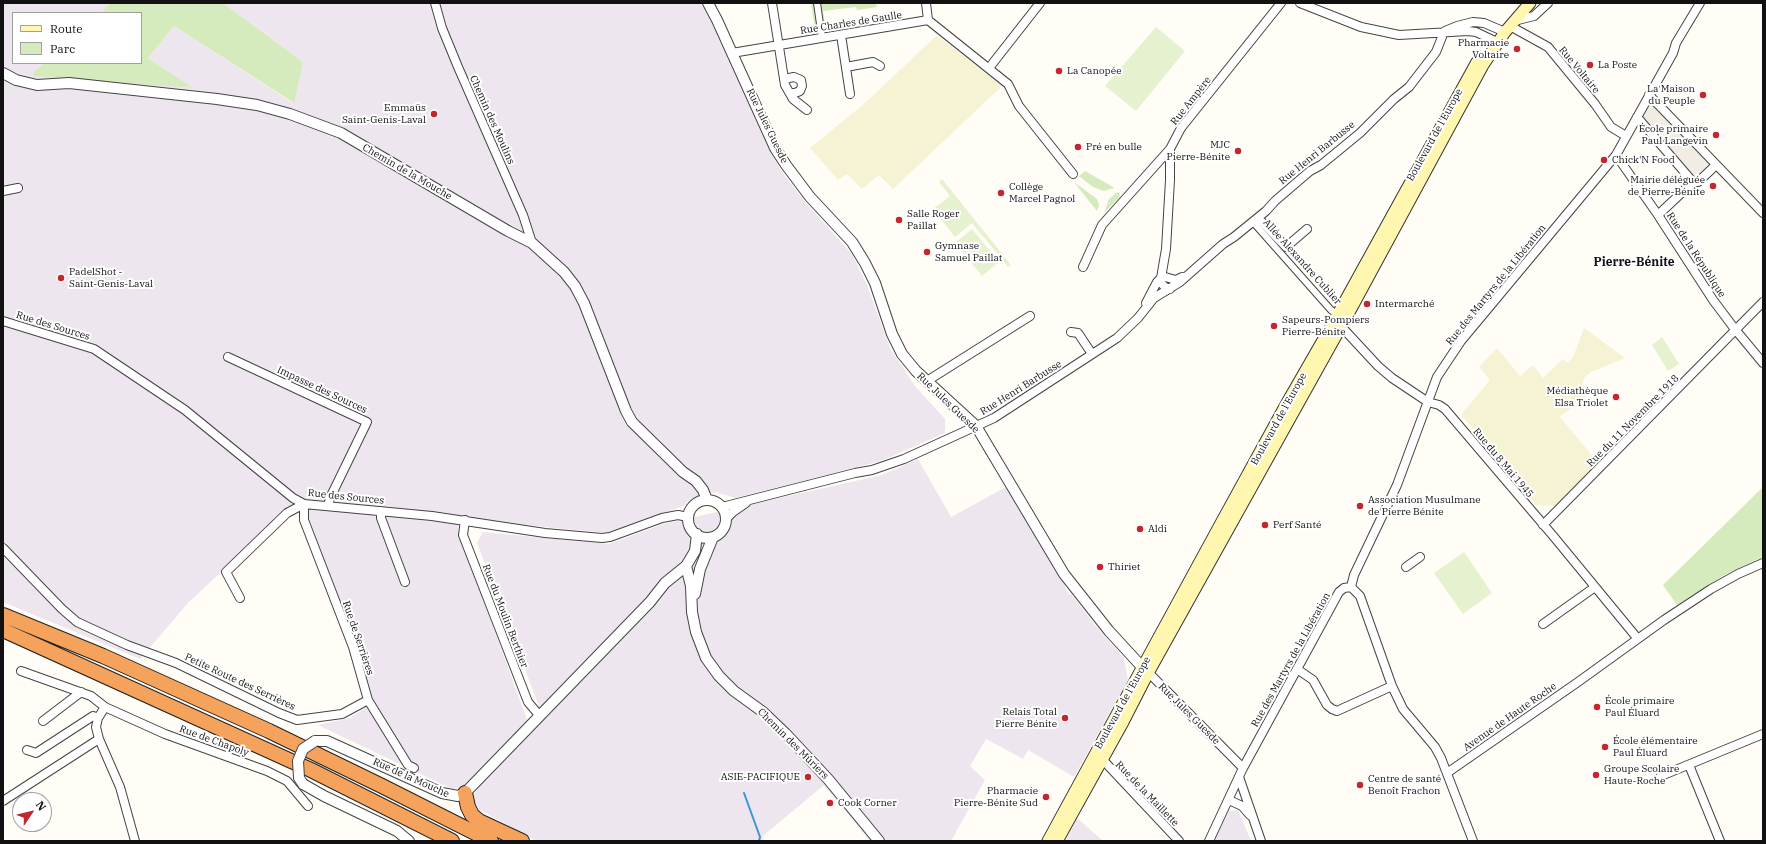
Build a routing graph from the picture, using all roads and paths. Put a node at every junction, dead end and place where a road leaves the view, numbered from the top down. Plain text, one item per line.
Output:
1 (435, 3) edge
2 (708, 3) edge
3 (772, 3) edge
4 (817, 3) edge
5 (926, 3) edge
6 (1040, 3) edge
7 (1281, 3) edge
8 (1300, 3) edge
9 (1520, 3) edge
10 (1530, 3) edge
11 (1548, 3) edge
12 (1700, 3) edge
13 (928, 20) junction
14 (1473, 22) junction
15 (1507, 26) junction
16 (1468, 31) junction
17 (1444, 32) junction
18 (841, 35) junction
19 (822, 38) junction
20 (1494, 40) junction
21 (779, 45) junction
22 (732, 54) junction
23 (880, 66) dead end
24 (846, 67) junction
25 (989, 68) junction
26 (3, 73) edge
27 (784, 79) junction
28 (790, 93) junction
29 (850, 94) dead end
30 (1649, 95) junction
31 (807, 110) dead end
32 (1637, 117) junction
33 (1626, 136) junction
34 (1170, 149) junction
35 (1616, 155) junction
36 (1716, 165) junction
37 (1073, 174) dead end
38 (1693, 182) junction
39 (18, 188) dead end
40 (3, 191) edge
41 (1763, 212) edge
42 (1658, 215) junction
43 (1255, 220) junction
44 (1306, 229) dead end
45 (532, 243) junction
46 (1083, 267) dead end
47 (1185, 276) junction
48 (1161, 278) junction
49 (1170, 289) junction
50 (1763, 302) edge
51 (1143, 312) junction
52 (1030, 316) dead end
53 (1338, 320) junction
54 (3, 321) edge
55 (1736, 331) junction
56 (1072, 332) dead end
57 (1092, 354) junction
58 (228, 357) dead end
59 (1763, 363) edge
60 (926, 381) junction
61 (1428, 402) junction
62 (976, 426) junction
63 (758, 498) junction
64 (702, 501) junction
65 (304, 504) junction
66 (328, 506) junction
67 (722, 507) junction
68 (381, 511) junction
69 (688, 517) junction
70 (726, 519) junction
71 (465, 520) junction
72 (1543, 525) junction
73 (697, 534) junction
74 (713, 536) junction
75 (3, 548) edge
76 (1420, 557) dead end
77 (703, 560) junction
78 (1763, 563) edge
79 (1406, 567) dead end
80 (687, 569) junction
81 (405, 582) dead end
82 (1351, 587) junction
83 (1595, 587) junction
84 (240, 598) dead end
85 (692, 605) junction
86 (3, 615) edge
87 (1543, 624) dead end
88 (3, 630) edge
89 (1638, 639) junction
90 (1297, 669) junction
91 (1145, 670) junction
92 (21, 671) dead end
93 (1392, 686) junction
94 (81, 692) junction
95 (368, 700) junction
96 (105, 707) junction
97 (539, 715) junction
98 (98, 718) junction
99 (43, 722) dead end
100 (1763, 734) edge
101 (99, 739) junction
102 (27, 750) dead end
103 (1102, 760) junction
104 (1689, 765) junction
105 (414, 768) dead end
106 (1243, 768) junction
107 (1447, 773) junction
108 (1661, 776) dead end
109 (1239, 777) junction
110 (465, 793) junction
111 (1229, 800) junction
112 (3, 801) edge
113 (308, 806) dead end
114 (1252, 817) junction
115 (484, 838) edge
116 (135, 841) edge
117 (409, 841) edge
118 (452, 841) edge
119 (506, 841) edge
120 (522, 841) edge
121 (879, 841) edge
122 (1048, 841) edge
123 (1057, 841) edge
124 (1179, 841) edge
125 (1209, 841) edge
126 (1261, 841) edge
127 (1473, 841) edge
128 (1720, 841) edge

1 - 45 street, Chemin des Moulins
2 - 22 street, Rue Jules Guesde
3 - 21 street
4 - 19 street
5 - 13 street
6 - 25 street
7 - 34 street, Rue Ampère
8 - 17 street, Rue Voltaire
9 - 15 main road, Boulevard de l'Europe
10 - 15 main road, Boulevard de l'Europe
11 - 15 street
12 - 30 street, Rue des Martyrs de la Libération
13 - 18 street, Rue Charles de Gaulle
13 - 25 street
14 - 15 street, Rue Voltaire
14 - 16 street
14 - 17 street, Rue Voltaire
15 - 20 main road, Boulevard de l'Europe
15 - 33 street, Rue Voltaire
16 - 17 street, Rue Voltaire
16 - 20 street, Rue Voltaire
17 - 43 street, Rue Henri Barbusse
18 - 19 street, Rue Charles de Gaulle
18 - 24 street
19 - 21 street, Rue Charles de Gaulle
20 - 53 main road, Boulevard de l'Europe
21 - 22 street, Rue Charles de Gaulle
21 - 27 street
22 - 60 street, Rue Jules Guesde
23 - 24 street
24 - 29 street
25 - 37 street
26 - 45 street, Chemin de la Mouche
27 - 28 street
27 - 28 street
28 - 31 street
30 - 32 street, Rue des Martyrs de la Libération
30 - 36 street
32 - 33 street, Rue des Martyrs de la Libération
32 - 38 street
33 - 35 street, Rue des Martyrs de la Libération
34 - 46 street
34 - 48 street, Rue Ampère
35 - 42 street, Rue de la République
35 - 61 street, Rue des Martyrs de la Libération
36 - 38 street
36 - 41 street
38 - 42 street
39 - 40 street
42 - 55 street, Rue de la République
43 - 44 street
43 - 47 street, Rue Henri Barbusse
43 - 53 street, Allée Alexandre Cublier
45 - 64 street, Chemin de la Mouche
47 - 48 street
47 - 49 street, Rue Henri Barbusse
48 - 49 street
48 - 51 street, Rue Henri Barbusse
49 - 51 street, Rue Henri Barbusse
50 - 55 street, Rue du 11 Novembre 1918
51 - 57 street, Rue Henri Barbusse
52 - 60 street
53 - 61 street, Rue du 8 Mai 1945
53 - 91 main road, Boulevard de l'Europe
54 - 65 street, Rue des Sources
55 - 59 street, Rue de la République
55 - 72 street, Rue du 11 Novembre 1918
56 - 57 street
57 - 62 street, Rue Henri Barbusse
58 - 66 street, Impasse des Sources
60 - 62 street, Rue Jules Guesde
61 - 72 street, Rue du 8 Mai 1945
61 - 82 street, Rue des Martyrs de la Libération
62 - 63 street, Rue Henri Barbusse
62 - 91 street, Rue Jules Guesde
63 - 67 street, Rue Henri Barbusse
63 - 70 street, Rue Henri Barbusse
64 - 67 street
64 - 69 street
65 - 66 street, Rue des Sources
65 - 84 street
65 - 95 street, Rue de Serrières
66 - 68 street, Rue des Sources
67 - 70 street
68 - 71 street, Rue des Sources
68 - 81 street
69 - 71 street, Rue des Sources
69 - 73 street
70 - 74 street
71 - 97 street, Rue du Moulin Berthier
72 - 83 street, Rue du 8 Mai 1945
73 - 74 street
73 - 80 street, Rue de la Mouche
74 - 77 street, Chemin des Mûriers
75 - 95 street, Petite Route des Serrières
76 - 79 street
77 - 80 street, Rue de la Mouche
77 - 85 street, Chemin des Mûriers
78 - 89 street, Avenue de Haute Roche
80 - 85 street, Chemin des Mûriers
80 - 97 street, Rue de la Mouche
82 - 90 street, Rue des Martyrs de la Libération
82 - 93 street
83 - 87 street
83 - 89 street, Rue du 8 Mai 1945
85 - 121 street, Chemin des Mûriers
86 - 115 highway
88 - 118 highway
89 - 107 street, Avenue de Haute Roche
90 - 93 street
90 - 106 street, Rue des Martyrs de la Libération
91 - 103 main road, Boulevard de l'Europe
91 - 106 street, Rue Jules Guesde
91 - 122 main road, Boulevard de l'Europe
92 - 94 street, Rue de Chapoly
93 - 107 street
94 - 96 street, Rue de Chapoly
94 - 99 street
95 - 105 street, Rue de Serrières
96 - 98 street
96 - 113 street, Rue de Chapoly
97 - 110 street, Rue de la Mouche
98 - 101 street
98 - 102 street
100 - 104 street
101 - 112 street
101 - 116 street
103 - 123 main road, Boulevard de l'Europe
103 - 124 street, Rue de la Maillette
104 - 108 street
104 - 128 street
106 - 109 street, Rue des Martyrs de la Libération
107 - 127 street
109 - 111 street, Rue des Martyrs de la Libération
109 - 114 street
110 - 117 street, Rue de la Mouche, bridge
110 - 120 highway
111 - 114 street
111 - 125 street, Rue des Martyrs de la Libération
114 - 126 street
115 - 119 highway

